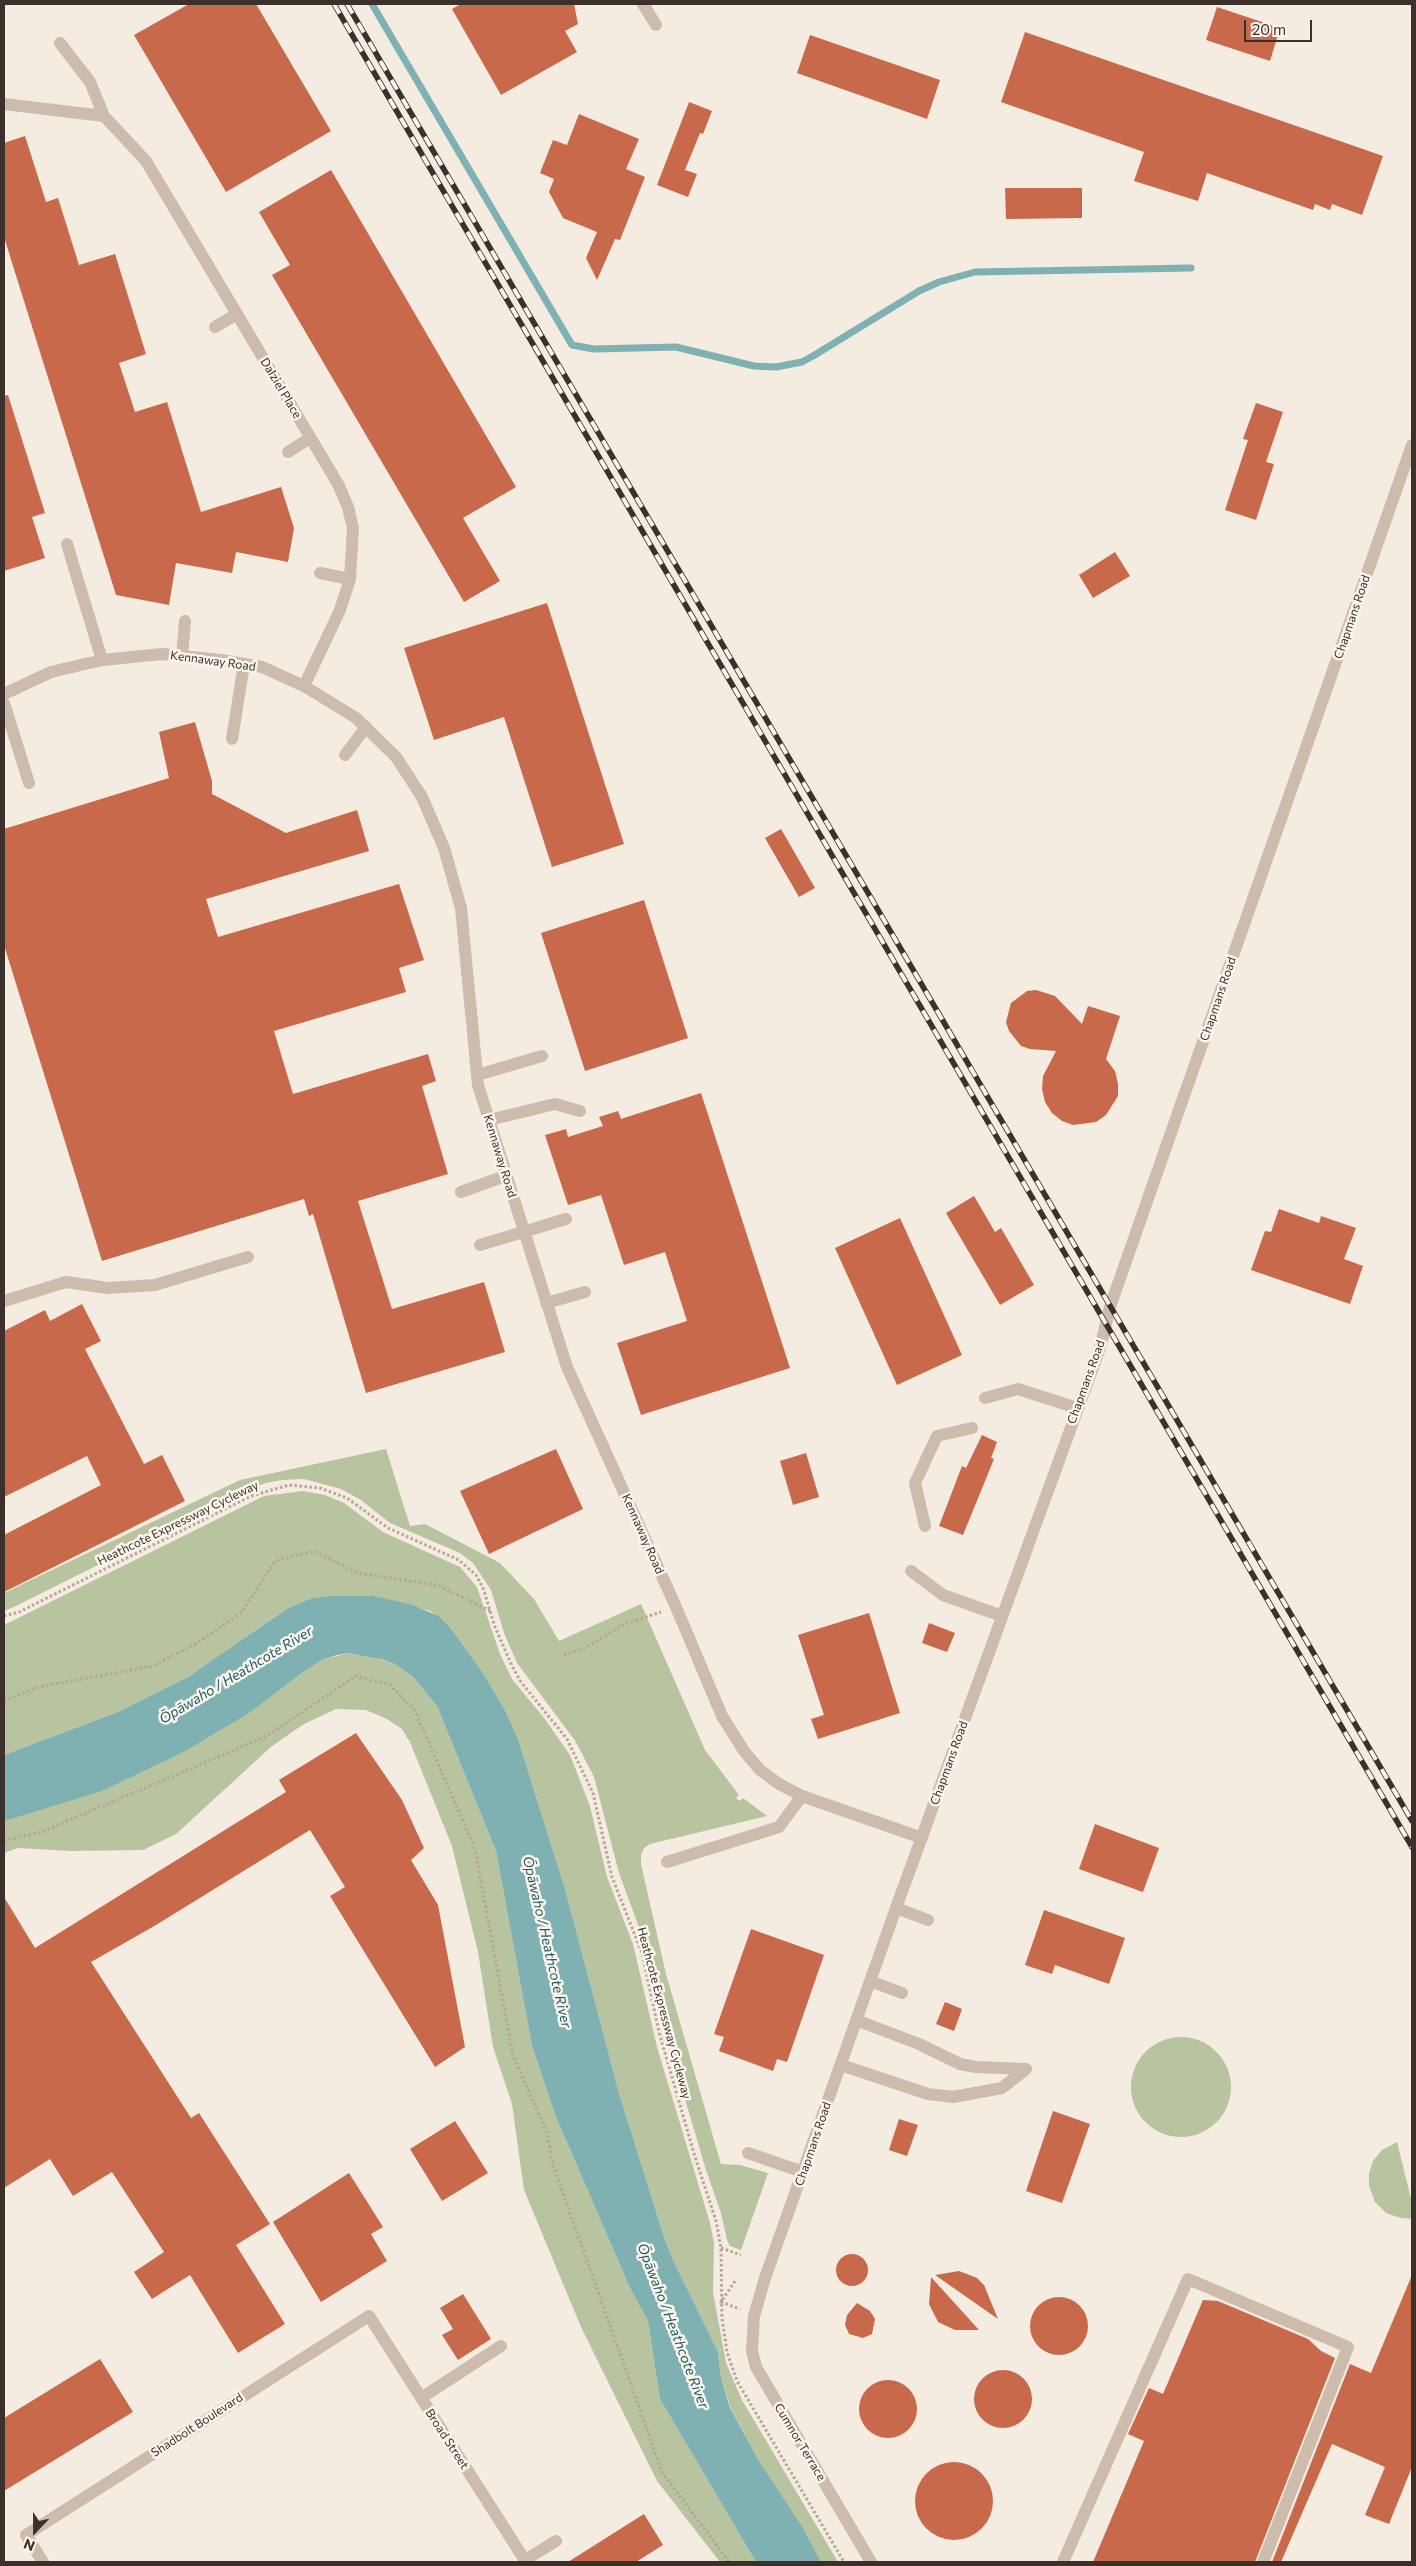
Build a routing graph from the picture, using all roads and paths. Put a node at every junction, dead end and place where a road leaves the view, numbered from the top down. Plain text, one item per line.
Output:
1 (643, 4) edge
2 (656, 25) dead end
3 (60, 43) dead end
4 (4, 104) edge
5 (104, 116) junction
6 (237, 314) junction
7 (215, 328) dead end
8 (310, 438) junction
9 (1412, 445) edge
10 (288, 452) dead end
11 (67, 544) dead end
12 (320, 573) dead end
13 (350, 579) junction
14 (185, 621) dead end
15 (182, 656) junction
16 (102, 660) junction
17 (244, 664) junction
18 (304, 686) junction
19 (4, 694) edge
20 (4, 703) edge
21 (366, 727) junction
22 (232, 739) dead end
23 (345, 755) dead end
24 (29, 783) dead end
25 (542, 1056) dead end
26 (477, 1075) junction
27 (580, 1111) dead end
28 (488, 1120) junction
29 (506, 1176) junction
30 (461, 1192) dead end
31 (566, 1219) dead end
32 (524, 1232) junction
33 (480, 1245) dead end
34 (248, 1257) dead end
35 (585, 1292) dead end
36 (4, 1302) edge
37 (546, 1303) junction
38 (985, 1398) dead end
39 (1077, 1408) junction
40 (972, 1428) dead end
41 (925, 1526) dead end
42 (911, 1571) dead end
43 (676, 1607) junction
44 (491, 1612) junction
45 (4, 1616) edge
46 (1002, 1616) junction
47 (564, 1655) dead end
48 (4, 1701) edge
49 (802, 1796) junction
50 (922, 1838) junction
51 (4, 1841) edge
52 (667, 1862) dead end
53 (896, 1908) junction
54 (928, 1920) dead end
55 (870, 1982) junction
56 (902, 1993) dead end
57 (856, 2020) junction
58 (840, 2065) junction
59 (748, 2153) dead end
60 (803, 2172) junction
61 (721, 2248) junction
62 (741, 2255) dead end
63 (735, 2281) dead end
64 (721, 2302) junction
65 (734, 2307) dead end
66 (369, 2316) joint
67 (754, 2316) joint
68 (501, 2346) dead end
69 (421, 2398) junction
70 (556, 2541) dead end
71 (525, 2561) edge
72 (43, 2562) edge
73 (729, 2562) edge
74 (844, 2562) edge
75 (871, 2562) edge
76 (1063, 2562) edge
77 (1263, 2562) edge

1 - 2 street
3 - 5 street
4 - 5 street
5 - 6 street, Dalziel Place
6 - 7 street
6 - 8 street, Dalziel Place
8 - 10 street
8 - 13 street, Dalziel Place
9 - 39 street, Chapmans Road
11 - 16 street
12 - 13 street
13 - 18 street, Dalziel Place
14 - 15 street
15 - 16 street, Kennaway Road
15 - 17 street, Kennaway Road
16 - 19 street, Kennaway Road
17 - 18 street, Kennaway Road
17 - 22 street
18 - 21 street, Kennaway Road
20 - 24 street
21 - 23 street
21 - 26 street, Kennaway Road
25 - 26 street
26 - 28 street, Kennaway Road
27 - 28 street
28 - 29 street, Kennaway Road
29 - 30 street
29 - 32 street, Kennaway Road
31 - 32 street
32 - 33 street
32 - 37 street, Kennaway Road
34 - 36 street
35 - 37 street
37 - 43 street, Kennaway Road
38 - 39 street
39 - 46 street, Chapmans Road
40 - 41 street
42 - 46 street
43 - 47 path
43 - 49 street, Kennaway Road
44 - 45 path, Heathcote Expressway Cycleway
44 - 48 path
44 - 61 path, Heathcote Expressway Cycleway
46 - 50 street, Chapmans Road
49 - 50 street, Kennaway Road
49 - 52 street
50 - 53 street, Chapmans Road
51 - 73 path
53 - 54 street
53 - 55 street, Chapmans Road
55 - 56 street
55 - 57 street, Chapmans Road
57 - 58 street, Chapmans Road
57 - 58 street
58 - 60 street, Chapmans Road
59 - 60 street
60 - 67 street, Chapmans Road
61 - 62 path
61 - 64 path, Heathcote Expressway Cycleway
63 - 64 path
64 - 65 path
64 - 74 path, Heathcote Expressway Cycleway
66 - 69 street, Broad Street
66 - 72 street, Shadbolt Boulevard
67 - 75 street, Cumnor Terrace
68 - 69 street
69 - 71 street, Broad Street
70 - 71 street
76 - 77 street

